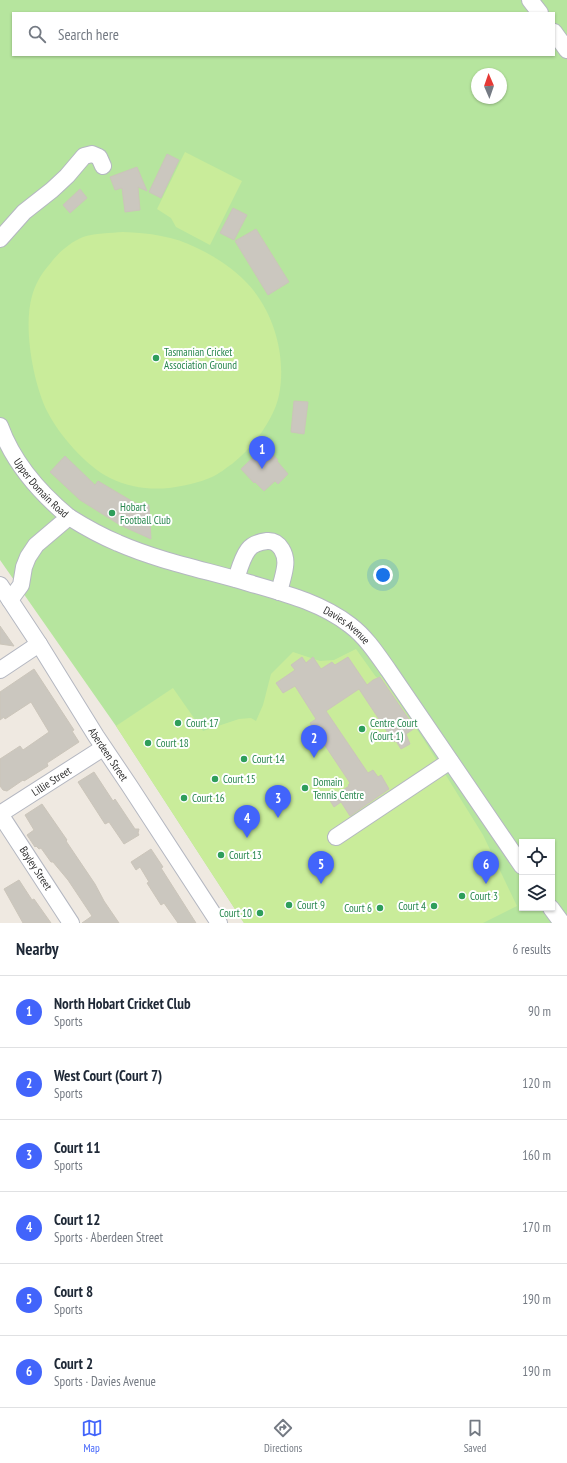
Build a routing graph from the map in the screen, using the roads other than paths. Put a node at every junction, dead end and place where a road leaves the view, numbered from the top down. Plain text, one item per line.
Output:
1 (530, 0) edge
2 (539, 12) edge
3 (555, 33) edge
4 (567, 50) edge
5 (103, 166) dead end
6 (0, 239) edge
7 (0, 426) edge
8 (69, 517) junction
9 (236, 579) junction
10 (0, 585) edge
11 (279, 592) junction
12 (10, 600) junction
13 (39, 644) junction
14 (0, 670) edge
15 (103, 748) junction
16 (450, 761) junction
17 (0, 814) edge
18 (336, 837) dead end
19 (519, 862) edge
20 (553, 911) edge
21 (71, 923) edge
22 (219, 923) edge
23 (562, 923) edge

1 - 2 street
3 - 4 street
5 - 6 street
7 - 8 street, Upper Domain Road
8 - 9 street, Davies Avenue
8 - 12 street, Upper Domain Road
9 - 11 street, Davies Avenue
9 - 11 street
10 - 12 street, Aberdeen Street
11 - 16 street, Davies Avenue
12 - 13 street, Aberdeen Street
13 - 14 street
13 - 15 street, Aberdeen Street
15 - 17 street, Lillie Street
15 - 22 street, Aberdeen Street
16 - 18 street
16 - 19 street, Davies Avenue
17 - 21 street, Bayley Street
20 - 23 street

